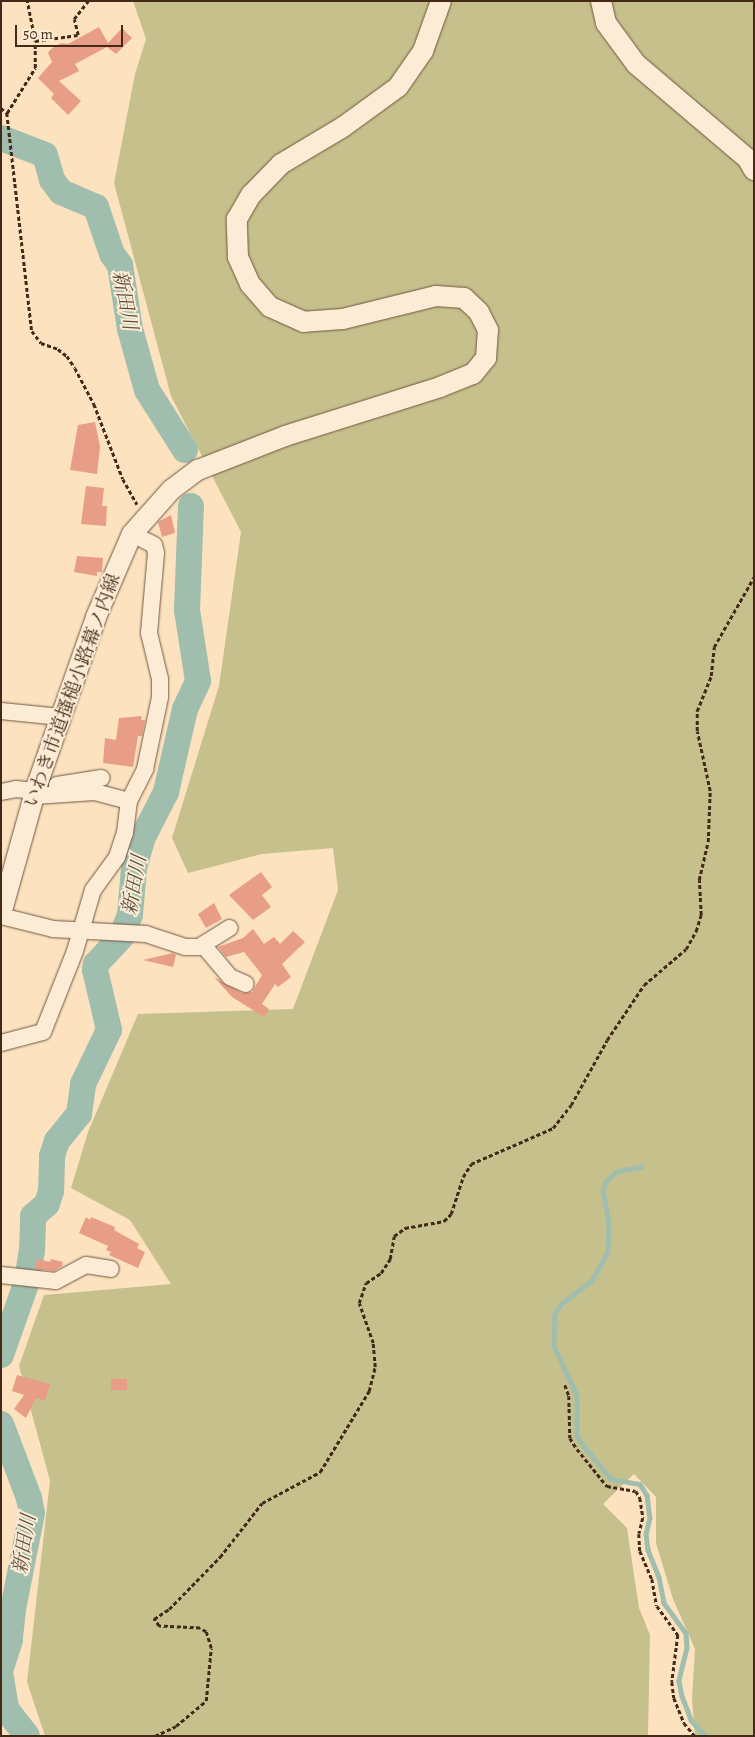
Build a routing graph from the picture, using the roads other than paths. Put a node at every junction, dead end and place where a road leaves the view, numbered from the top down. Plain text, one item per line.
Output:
1 (441, 1) edge
2 (601, 1) edge
3 (754, 170) edge
4 (132, 534) junction
5 (1, 711) edge
6 (61, 717) junction
7 (102, 778) dead end
8 (2, 789) edge
9 (35, 791) junction
10 (129, 801) junction
11 (1, 915) edge
12 (230, 928) dead end
13 (82, 930) junction
14 (203, 945) junction
15 (246, 984) dead end
16 (1, 1043) edge
17 (111, 1270) dead end
18 (1, 1275) edge

1 - 4 street, いわき市道搔槌小路幕ノ内線
2 - 3 street
4 - 6 street, いわき市道搔槌小路幕ノ内線
4 - 10 street
5 - 6 street
6 - 9 street, いわき市道搔槌小路幕ノ内線
7 - 9 street
8 - 9 street
9 - 10 street
9 - 11 street, いわき市道搔槌小路幕ノ内線
10 - 13 street
11 - 13 street
12 - 14 street
13 - 14 street
13 - 16 street
14 - 15 street
17 - 18 street

